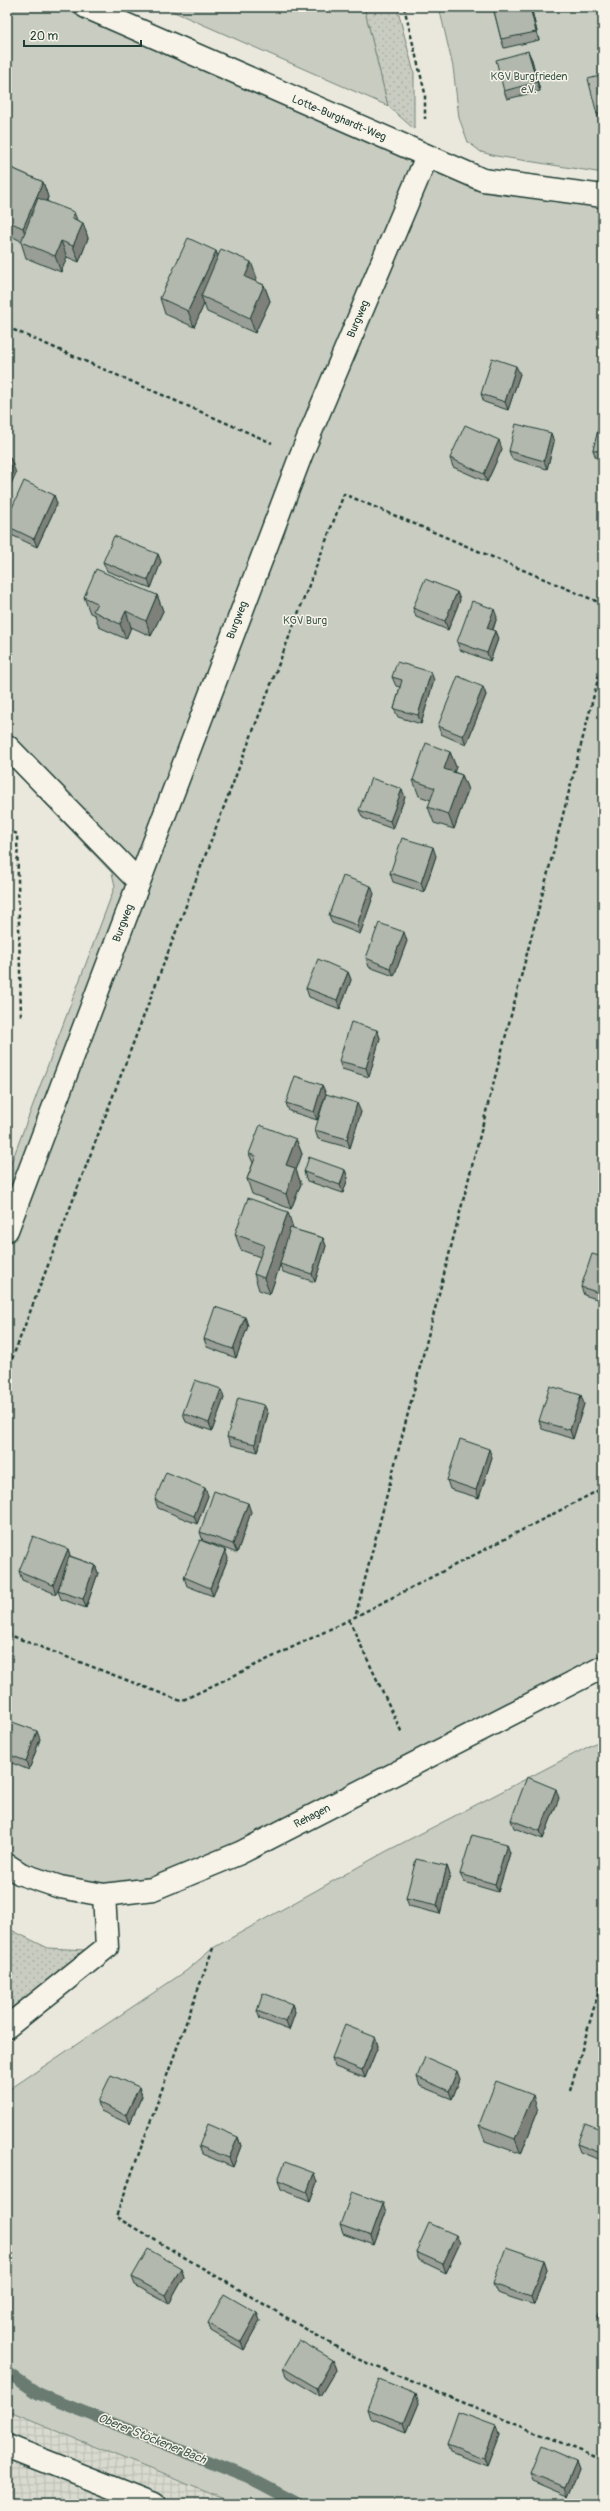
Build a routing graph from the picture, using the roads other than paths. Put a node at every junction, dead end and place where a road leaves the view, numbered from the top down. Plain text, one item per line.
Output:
1 (86, 7) edge
2 (427, 156) junction
3 (603, 196) edge
4 (7, 746) edge
5 (138, 881) junction
6 (7, 1230) edge
7 (603, 1667) edge
8 (7, 1865) edge
9 (104, 1895) junction
10 (7, 2027) edge
11 (7, 2446) edge
12 (154, 2504) edge

1 - 2 street, Lotte-Burghardt-Weg
2 - 3 street, Lotte-Burghardt-Weg
2 - 5 street, Burgweg
4 - 5 street
5 - 6 street, Burgweg
7 - 9 street, Rehagen
8 - 9 street, Rehagen
9 - 10 street
11 - 12 street

